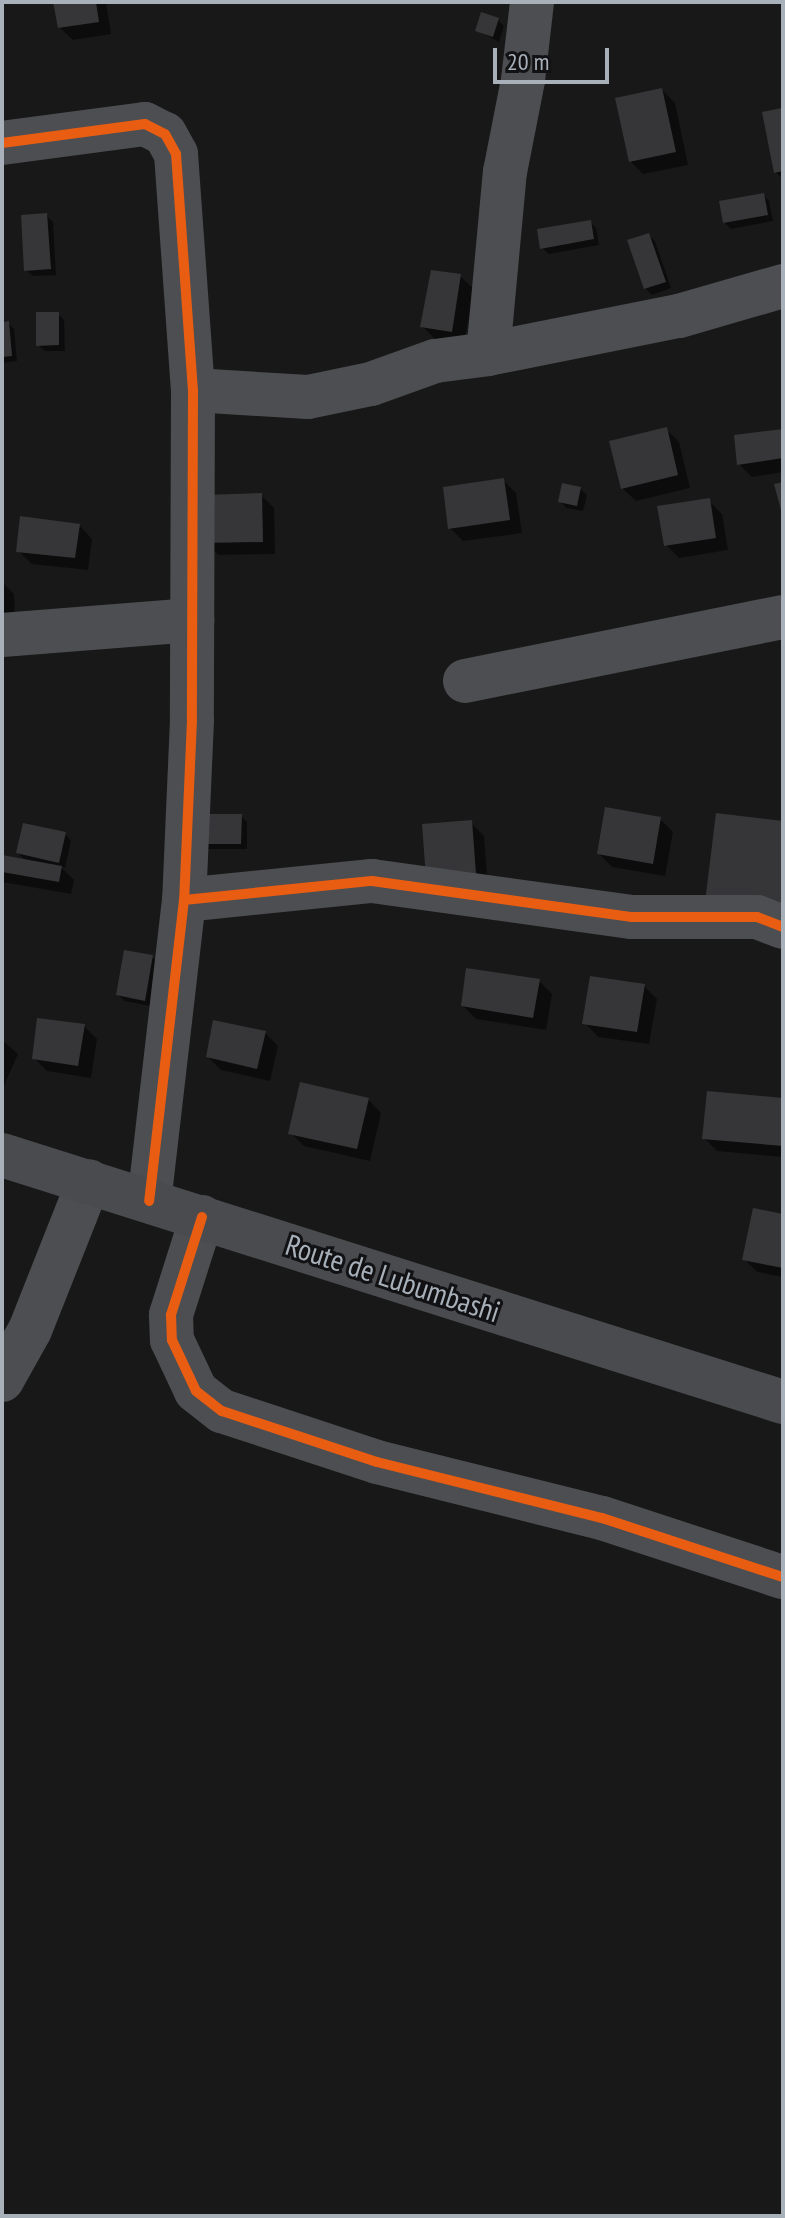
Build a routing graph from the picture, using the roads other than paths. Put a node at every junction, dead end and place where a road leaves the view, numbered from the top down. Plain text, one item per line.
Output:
1 (532, 2) edge
2 (2, 143) edge
3 (783, 286) edge
4 (488, 354) junction
5 (193, 390) junction
6 (783, 617) edge
7 (192, 620) junction
8 (2, 635) edge
9 (465, 681) dead end
10 (184, 900) junction
11 (783, 927) edge
12 (2, 1155) edge
13 (89, 1181) junction
14 (149, 1201) junction
15 (202, 1217) junction
16 (2, 1380) edge
17 (783, 1402) edge
18 (783, 1577) edge

1 - 4 street
2 - 5 street
3 - 4 street
4 - 5 street
5 - 7 street
6 - 9 street
7 - 8 street
7 - 10 street
10 - 11 street
10 - 14 street
12 - 13 highway, Route de Lubumbashi
13 - 14 highway, Route de Lubumbashi
13 - 16 street
14 - 15 highway, Route de Lubumbashi
15 - 17 highway, Route de Lubumbashi
15 - 18 street

